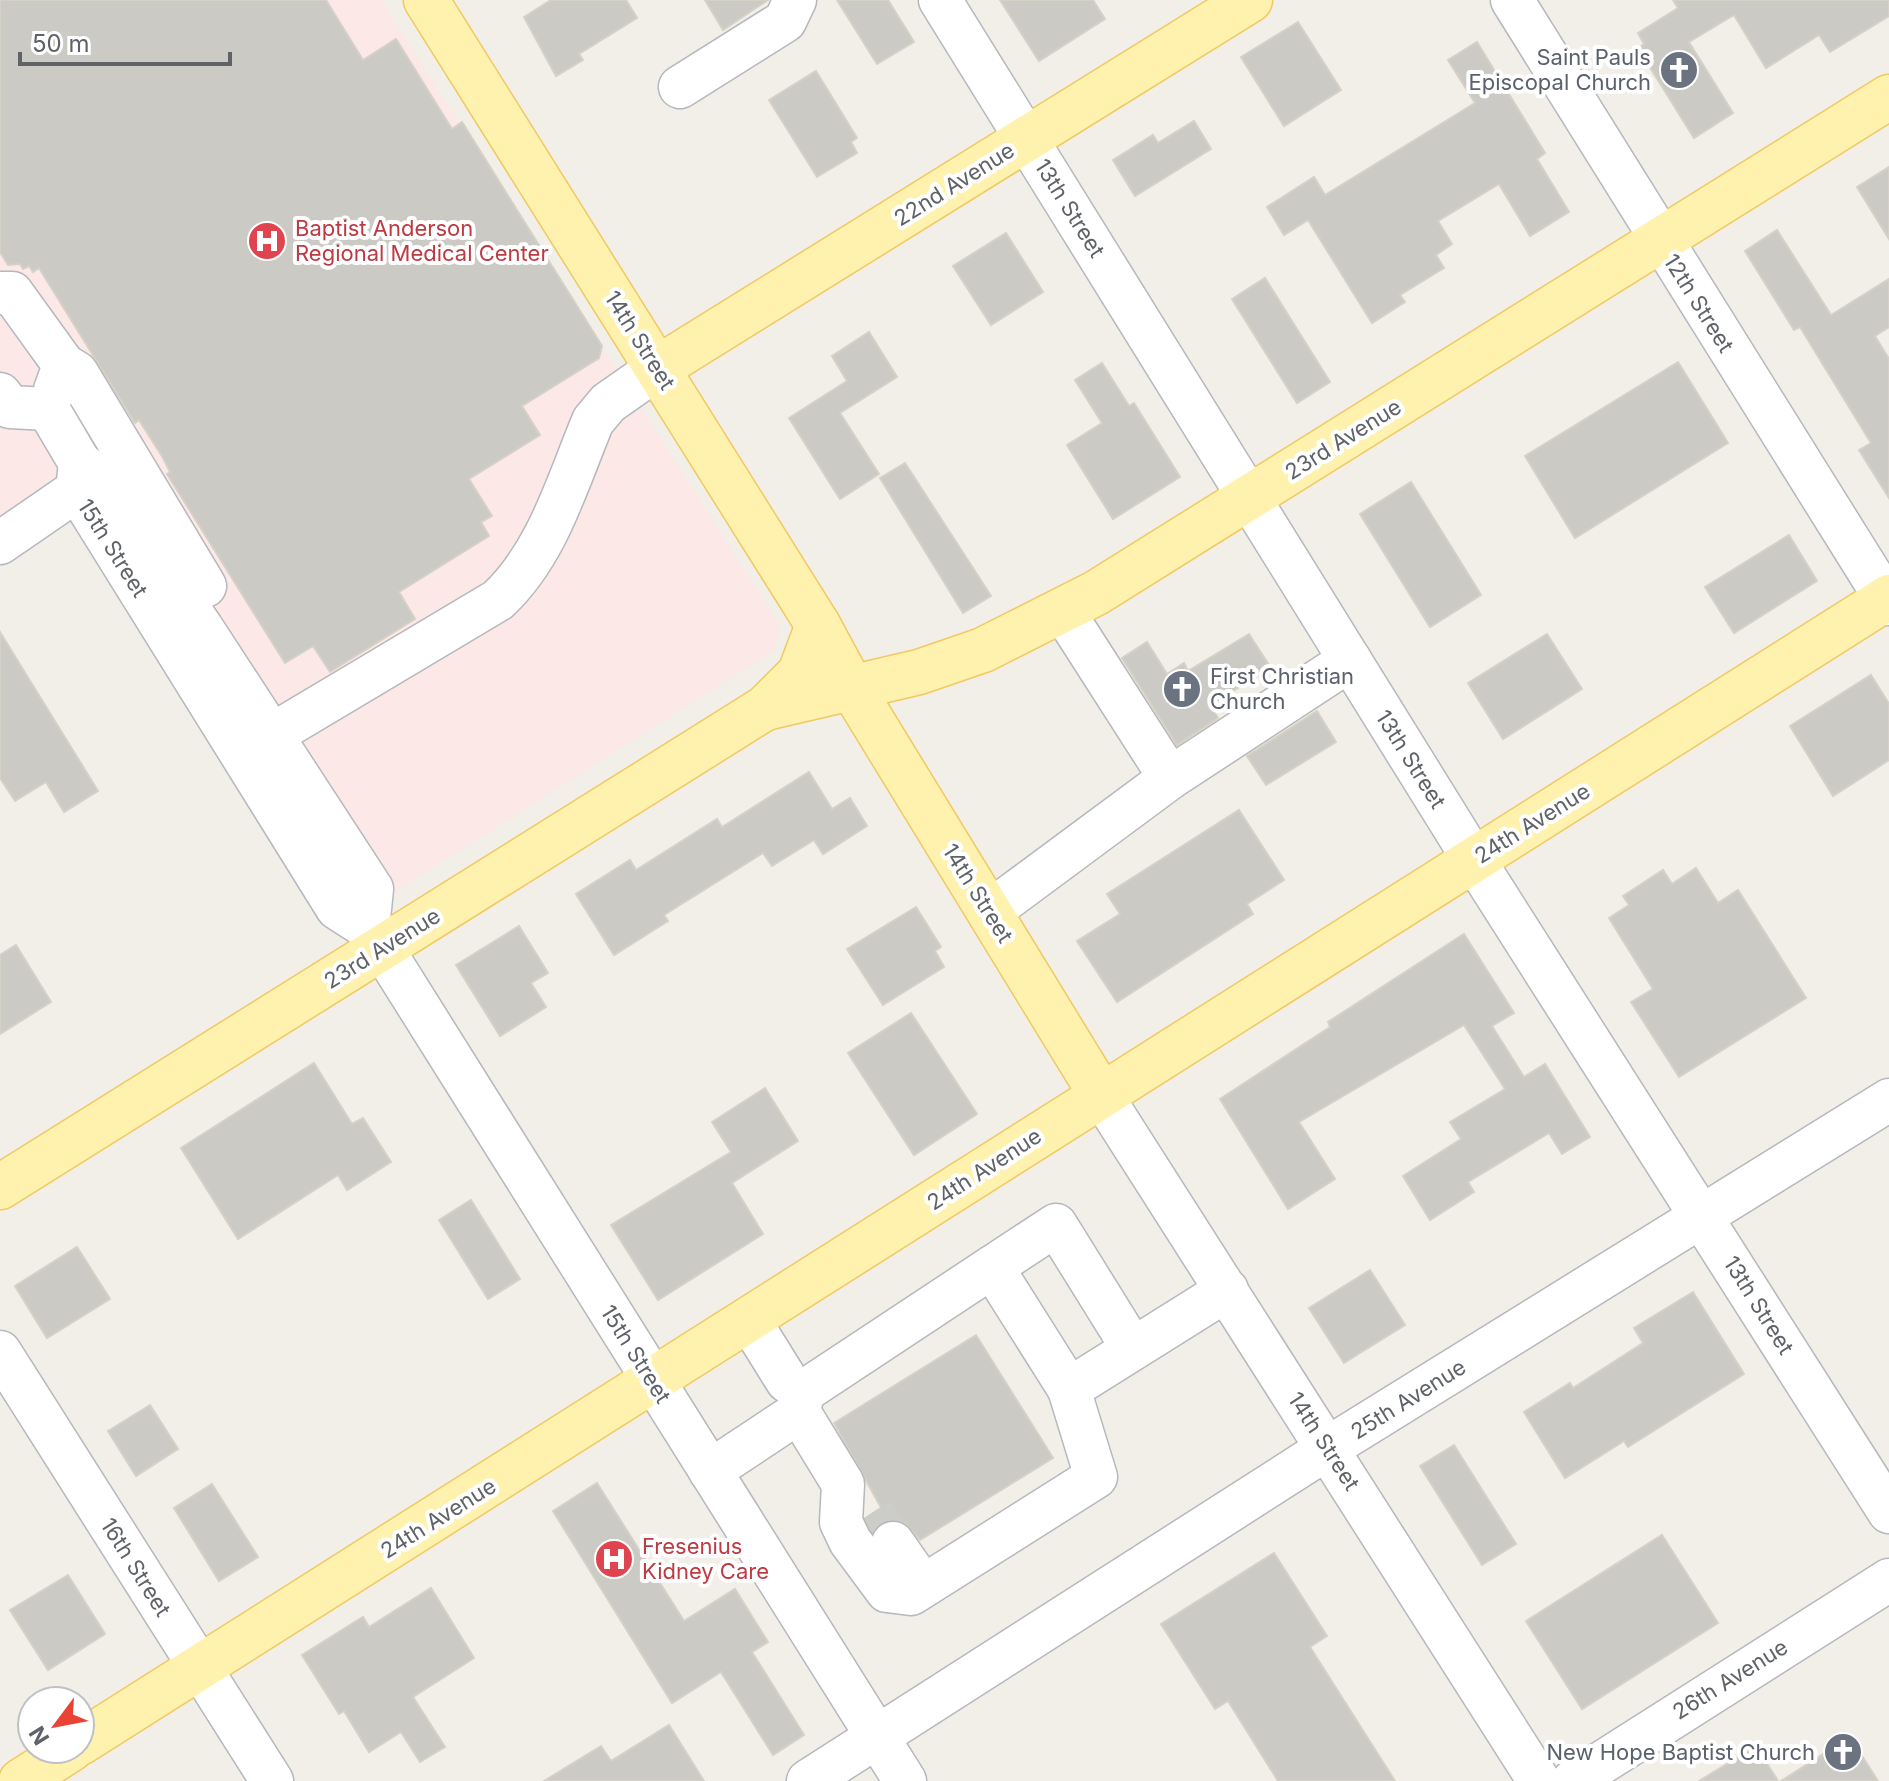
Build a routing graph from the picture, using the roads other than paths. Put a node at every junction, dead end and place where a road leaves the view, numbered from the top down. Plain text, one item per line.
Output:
1 (795, 0) edge
2 (940, 0) edge
3 (1250, 0) edge
4 (1512, 0) edge
5 (436, 4) edge
6 (680, 87) dead end
7 (1889, 97) edge
8 (1027, 139) junction
9 (1660, 241) junction
10 (0, 293) edge
11 (64, 365) junction
12 (658, 368) junction
13 (0, 394) edge
14 (48, 409) junction
15 (78, 477) junction
16 (1249, 498) junction
17 (0, 543) edge
18 (1888, 600) edge
19 (1063, 611) junction
20 (818, 625) junction
21 (202, 628) junction
22 (1350, 660) junction
23 (852, 688) junction
24 (765, 708) junction
25 (256, 744) junction
26 (1170, 778) junction
27 (1474, 860) junction
28 (989, 912) junction
29 (375, 938) junction
30 (1100, 1093) junction
31 (1889, 1100) edge
32 (0, 1187) edge
33 (1703, 1217) junction
34 (992, 1267) junction
35 (1227, 1290) junction
36 (749, 1320) junction
37 (1133, 1349) junction
38 (0, 1352) edge
39 (654, 1382) junction
40 (1069, 1389) junction
41 (801, 1402) junction
42 (1328, 1448) junction
43 (710, 1471) junction
44 (843, 1484) junction
45 (1889, 1512) edge
46 (1889, 1580) edge
47 (923, 1586) junction
48 (199, 1667) junction
49 (96, 1733) edge
50 (878, 1737) junction
51 (46, 1765) edge
52 (21, 1781) edge
53 (272, 1781) edge
54 (808, 1781) edge
55 (905, 1781) edge
56 (1539, 1781) edge
57 (1573, 1781) edge

1 - 6 street
2 - 8 street, 13th Street
3 - 8 main road, 22nd Avenue
4 - 9 street, 12th Street
5 - 12 main road, 14th Street
7 - 9 main road, 23rd Avenue
8 - 12 main road, 22nd Avenue
8 - 16 street, 13th Street
9 - 16 main road, 23rd Avenue
9 - 18 street, 12th Street
10 - 11 street
11 - 14 street
11 - 21 street
12 - 20 main road, 14th Street
12 - 25 street
13 - 14 street
14 - 15 street
15 - 17 street
15 - 21 street, 15th Street
15 - 25 street, 15th Street
16 - 19 main road, 23rd Avenue
16 - 22 street, 13th Street
18 - 27 main road, 24th Avenue
19 - 23 main road, 23rd Avenue
19 - 26 street
20 - 23 main road, 14th Street
20 - 24 main road, 23rd Avenue
21 - 25 street, 15th Street
22 - 26 street
22 - 27 street, 13th Street
23 - 24 main road, 23rd Avenue
23 - 28 main road, 14th Street
24 - 29 main road, 23rd Avenue
25 - 29 street, 15th Street
26 - 28 street
27 - 30 main road, 24th Avenue
27 - 33 street, 13th Street
28 - 30 main road, 14th Street
29 - 32 main road, 23rd Avenue
29 - 39 street, 15th Street
30 - 35 street, 14th Street
30 - 36 main road, 24th Avenue
31 - 33 street, 25th Avenue
33 - 42 street, 25th Avenue
33 - 45 street, 13th Street
34 - 37 street
34 - 40 street
34 - 41 street
35 - 37 street
35 - 42 street, 14th Street
36 - 39 main road, 24th Avenue
36 - 41 street
37 - 40 street
38 - 48 street, 16th Street
39 - 43 street, 15th Street
39 - 48 main road, 24th Avenue
40 - 47 street
41 - 43 street
41 - 44 street
42 - 50 street, 25th Avenue
42 - 56 street, 14th Street
43 - 50 street, 15th Street
44 - 47 street
44 - 47 street
46 - 57 street, 26th Avenue
48 - 49 main road, 24th Avenue
48 - 53 street, 16th Street
50 - 54 street, 25th Avenue
50 - 55 street, 15th Street
51 - 52 main road

